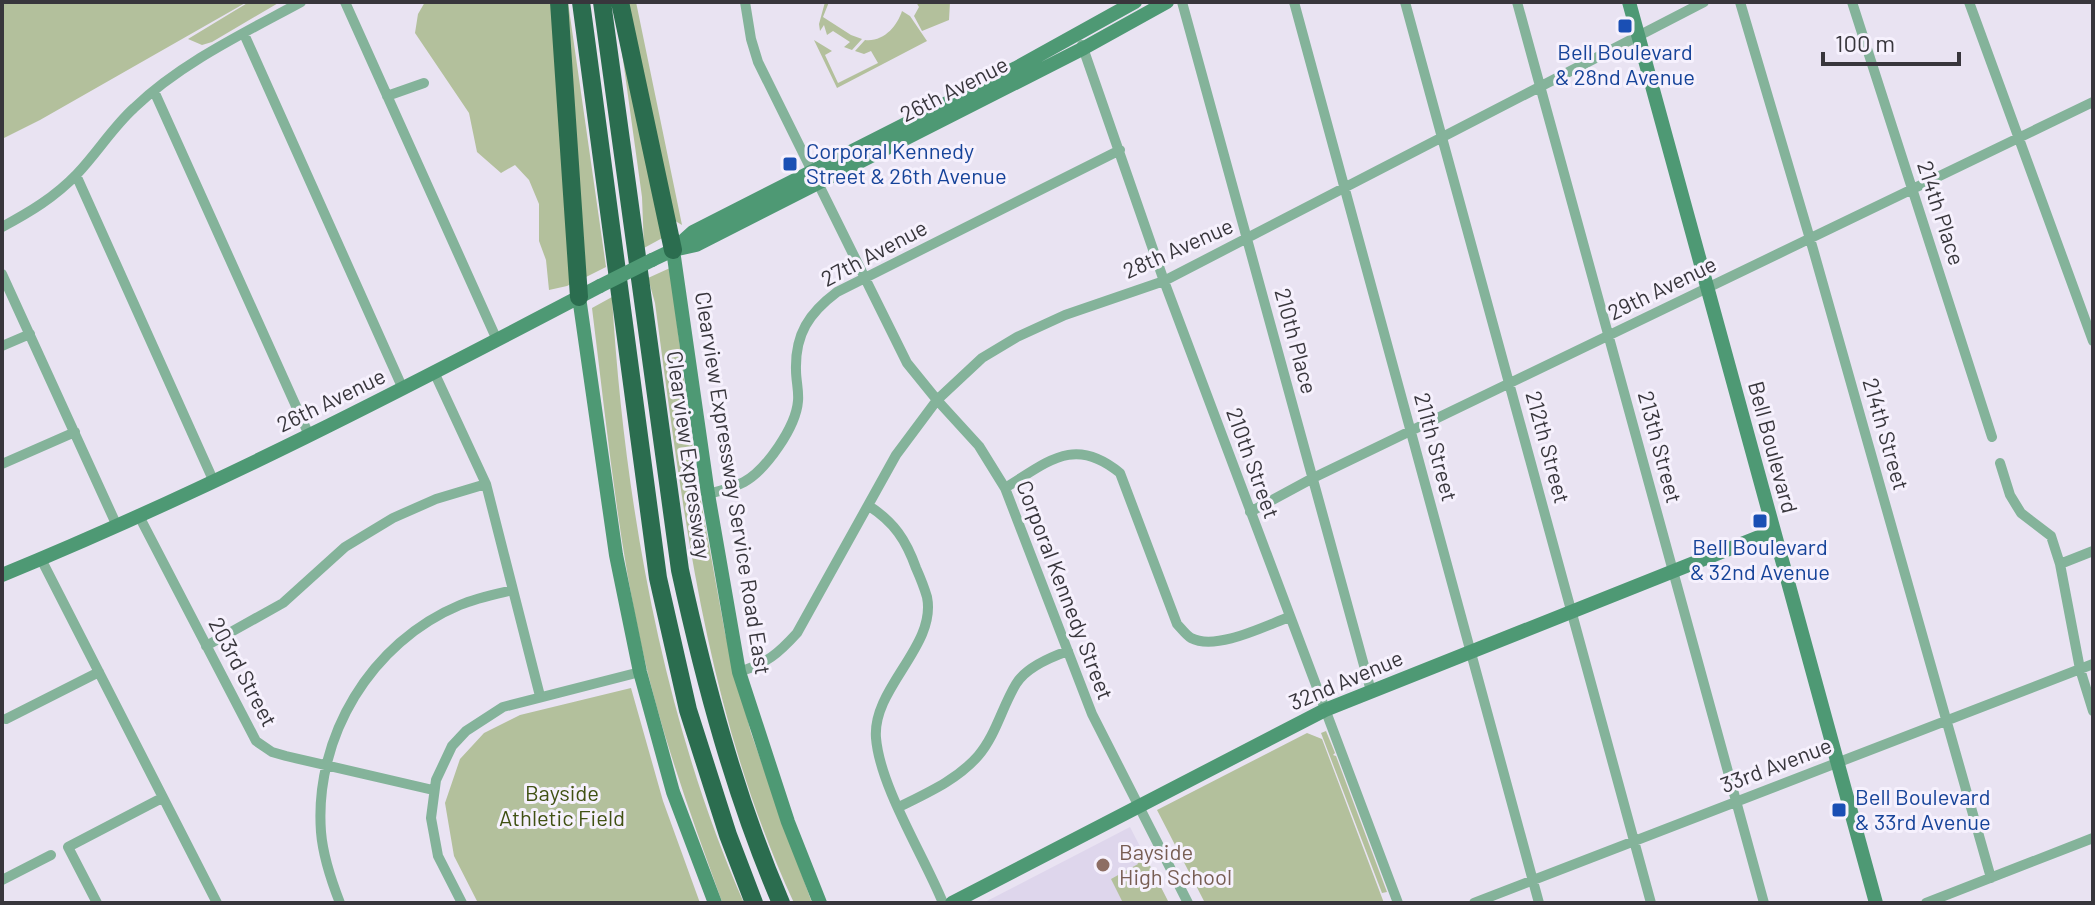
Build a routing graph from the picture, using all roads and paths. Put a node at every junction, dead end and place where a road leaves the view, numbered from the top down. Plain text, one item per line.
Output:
1 (301, 2) edge
2 (345, 2) edge
3 (559, 2) edge
4 (581, 2) edge
5 (602, 2) edge
6 (620, 2) edge
7 (745, 2) edge
8 (1135, 2) edge
9 (1167, 2) edge
10 (1182, 2) edge
11 (1294, 2) edge
12 (1405, 2) edge
13 (1517, 2) edge
14 (1629, 2) edge
15 (1704, 2) edge
16 (1740, 2) edge
17 (1852, 2) edge
18 (1969, 2) edge
19 (244, 34) junction
20 (1638, 36) junction
21 (1080, 42) junction
22 (424, 83) dead end
23 (1540, 87) junction
24 (154, 91) junction
25 (387, 96) junction
26 (2093, 102) edge
27 (1443, 138) junction
28 (2019, 138) junction
29 (1120, 150) junction
30 (76, 175) junction
31 (815, 177) junction
32 (1344, 189) junction
33 (1913, 189) junction
34 (2, 227) edge
35 (1247, 239) junction
36 (1810, 239) junction
37 (673, 250) junction
38 (2, 274) edge
39 (866, 278) junction
40 (1164, 281) junction
41 (1707, 288) junction
42 (579, 297) junction
43 (30, 334) junction
44 (1609, 335) junction
45 (497, 340) junction
46 (2093, 341) edge
47 (2, 346) edge
48 (434, 372) junction
49 (1510, 384) junction
50 (403, 389) junction
51 (937, 400) junction
52 (1411, 431) junction
53 (75, 432) junction
54 (309, 435) junction
55 (1992, 437) dead end
56 (2000, 463) dead end
57 (2, 464) edge
58 (1313, 478) junction
59 (214, 482) junction
60 (486, 484) junction
61 (1005, 488) junction
62 (708, 494) junction
63 (869, 506) junction
64 (1250, 512) junction
65 (139, 516) junction
66 (117, 526) junction
67 (1774, 531) junction
68 (2093, 551) edge
69 (41, 559) junction
70 (2060, 564) junction
71 (1673, 571) junction
72 (2, 575) edge
73 (513, 590) junction
74 (1572, 611) junction
75 (1289, 617) junction
76 (206, 646) junction
77 (1068, 651) junction
78 (1472, 652) junction
79 (2093, 664) edge
80 (2080, 669) junction
81 (99, 672) junction
82 (640, 672) junction
83 (739, 672) junction
84 (1371, 691) junction
85 (540, 696) junction
86 (1325, 710) junction
87 (2093, 711) edge
88 (6, 719) dead end
89 (1947, 721) junction
90 (1837, 763) junction
91 (328, 767) junction
92 (433, 790) junction
93 (162, 798) junction
94 (1735, 802) junction
95 (1138, 806) junction
96 (899, 807) junction
97 (2093, 838) edge
98 (1634, 841) junction
99 (51, 855) dead end
100 (1991, 878) junction
101 (2, 880) edge
102 (1533, 880) junction
103 (97, 903) edge
104 (217, 903) edge
105 (340, 903) edge
106 (462, 903) edge
107 (715, 903) edge
108 (754, 903) edge
109 (781, 903) edge
110 (820, 903) edge
111 (943, 903) edge
112 (952, 903) edge
113 (1188, 903) edge
114 (1398, 903) edge
115 (1474, 903) edge
116 (1539, 903) edge
117 (1651, 903) edge
118 (1764, 903) edge
119 (1876, 903) edge
120 (1926, 903) edge

1 - 19 street
2 - 25 street
3 - 42 highway
4 - 108 highway
5 - 109 highway, Clearview Expressway
6 - 37 highway
7 - 31 street, Corporal Kennedy Street
8 - 21 street, 26th Avenue
9 - 21 street, 26th Avenue
10 - 35 street, 210th Place
11 - 32 street, 211th Street
12 - 27 street, 212th Street
13 - 23 street, 213th Street
14 - 20 street, Bell Boulevard
15 - 20 street, 28th Avenue
16 - 36 street, 214th Street
17 - 33 street, 214th Place
18 - 28 street
19 - 24 street
19 - 50 street
20 - 23 street, 28th Avenue
20 - 41 street, Bell Boulevard
21 - 29 street, 210th Street
21 - 31 street, 26th Avenue
22 - 25 street
23 - 27 street, 28th Avenue
23 - 44 street, 213th Street
24 - 30 street
24 - 54 street
25 - 45 street
26 - 28 street, 29th Avenue
27 - 32 street, 28th Avenue
27 - 49 street, 212th Street
28 - 33 street, 29th Avenue
28 - 46 street
29 - 39 street, 27th Avenue
29 - 40 street, 210th Street
30 - 34 street
30 - 59 street
31 - 37 street, 26th Avenue
31 - 39 street, Corporal Kennedy Street
32 - 35 street, 28th Avenue
32 - 52 street, 211th Street
33 - 36 street, 29th Avenue
33 - 55 street, 214th Place
35 - 40 street, 28th Avenue
35 - 58 street, 210th Place
36 - 41 street, 29th Avenue
36 - 89 street, 214th Street
37 - 42 street, 26th Avenue, bridge
37 - 62 street, Clearview Expressway Service Road East
38 - 43 street
39 - 51 street, Corporal Kennedy Street
39 - 62 street, 27th Avenue
40 - 51 street, 28th Avenue
40 - 64 street, 210th Street
41 - 44 street, 29th Avenue
41 - 67 street, Bell Boulevard
42 - 45 street, 26th Avenue
42 - 82 street
43 - 47 street
43 - 53 street
44 - 49 street, 29th Avenue
44 - 71 street, 213th Street
45 - 48 street, 26th Avenue
48 - 50 street, 26th Avenue
48 - 60 street
49 - 52 street, 29th Avenue
49 - 74 street, 212th Street
50 - 54 street, 26th Avenue
51 - 61 street, Corporal Kennedy Street
51 - 63 street, 28th Avenue
52 - 58 street, 29th Avenue
52 - 78 street, 211th Street
53 - 57 street
53 - 66 street
54 - 59 street, 26th Avenue
56 - 70 street
58 - 64 street, 29th Avenue
58 - 84 street, 210th Place
59 - 65 street, 26th Avenue
60 - 73 street
60 - 76 street
61 - 75 street
61 - 77 street, Corporal Kennedy Street
62 - 83 street, Clearview Expressway Service Road East
63 - 83 street, 28th Avenue
63 - 96 street
64 - 75 street, 210th Street
65 - 66 street, 26th Avenue
65 - 76 street, 203rd Street
66 - 69 street, 26th Avenue
67 - 71 street, 32nd Avenue
67 - 90 street, Bell Boulevard
68 - 70 street
69 - 72 street, 26th Avenue
69 - 81 street
70 - 80 street
71 - 74 street, 32nd Avenue
71 - 94 street, 213th Street
73 - 85 street
73 - 91 street
74 - 78 street, 32nd Avenue
74 - 98 street, 212th Street
75 - 86 street, 210th Street
76 - 91 street, 203rd Street
77 - 95 street, Corporal Kennedy Street
77 - 96 street
78 - 84 street, 32nd Avenue
78 - 102 street, 211th Street
79 - 80 street, 33rd Avenue
80 - 87 street
80 - 89 street, 33rd Avenue
81 - 88 street
81 - 93 street
82 - 85 street
82 - 107 street
83 - 110 street, Clearview Expressway Service Road East
84 - 86 street, 32nd Avenue
85 - 92 street
86 - 95 street, 32nd Avenue
86 - 114 street, 210th Street
89 - 90 street, 33rd Avenue
89 - 100 street, 214th Street
90 - 94 street, 33rd Avenue
90 - 119 street, Bell Boulevard
91 - 92 street, 203rd Street
91 - 105 street
92 - 106 street
93 - 103 street
93 - 104 street
94 - 98 street, 33rd Avenue
94 - 118 street, 213th Street
95 - 112 street, 32nd Avenue
95 - 113 street, Corporal Kennedy Street
96 - 111 street
97 - 100 street
98 - 102 street, 33rd Avenue
98 - 117 street, 212th Street
99 - 101 street
100 - 120 street
102 - 115 street, 33rd Avenue
102 - 116 street, 211th Street

